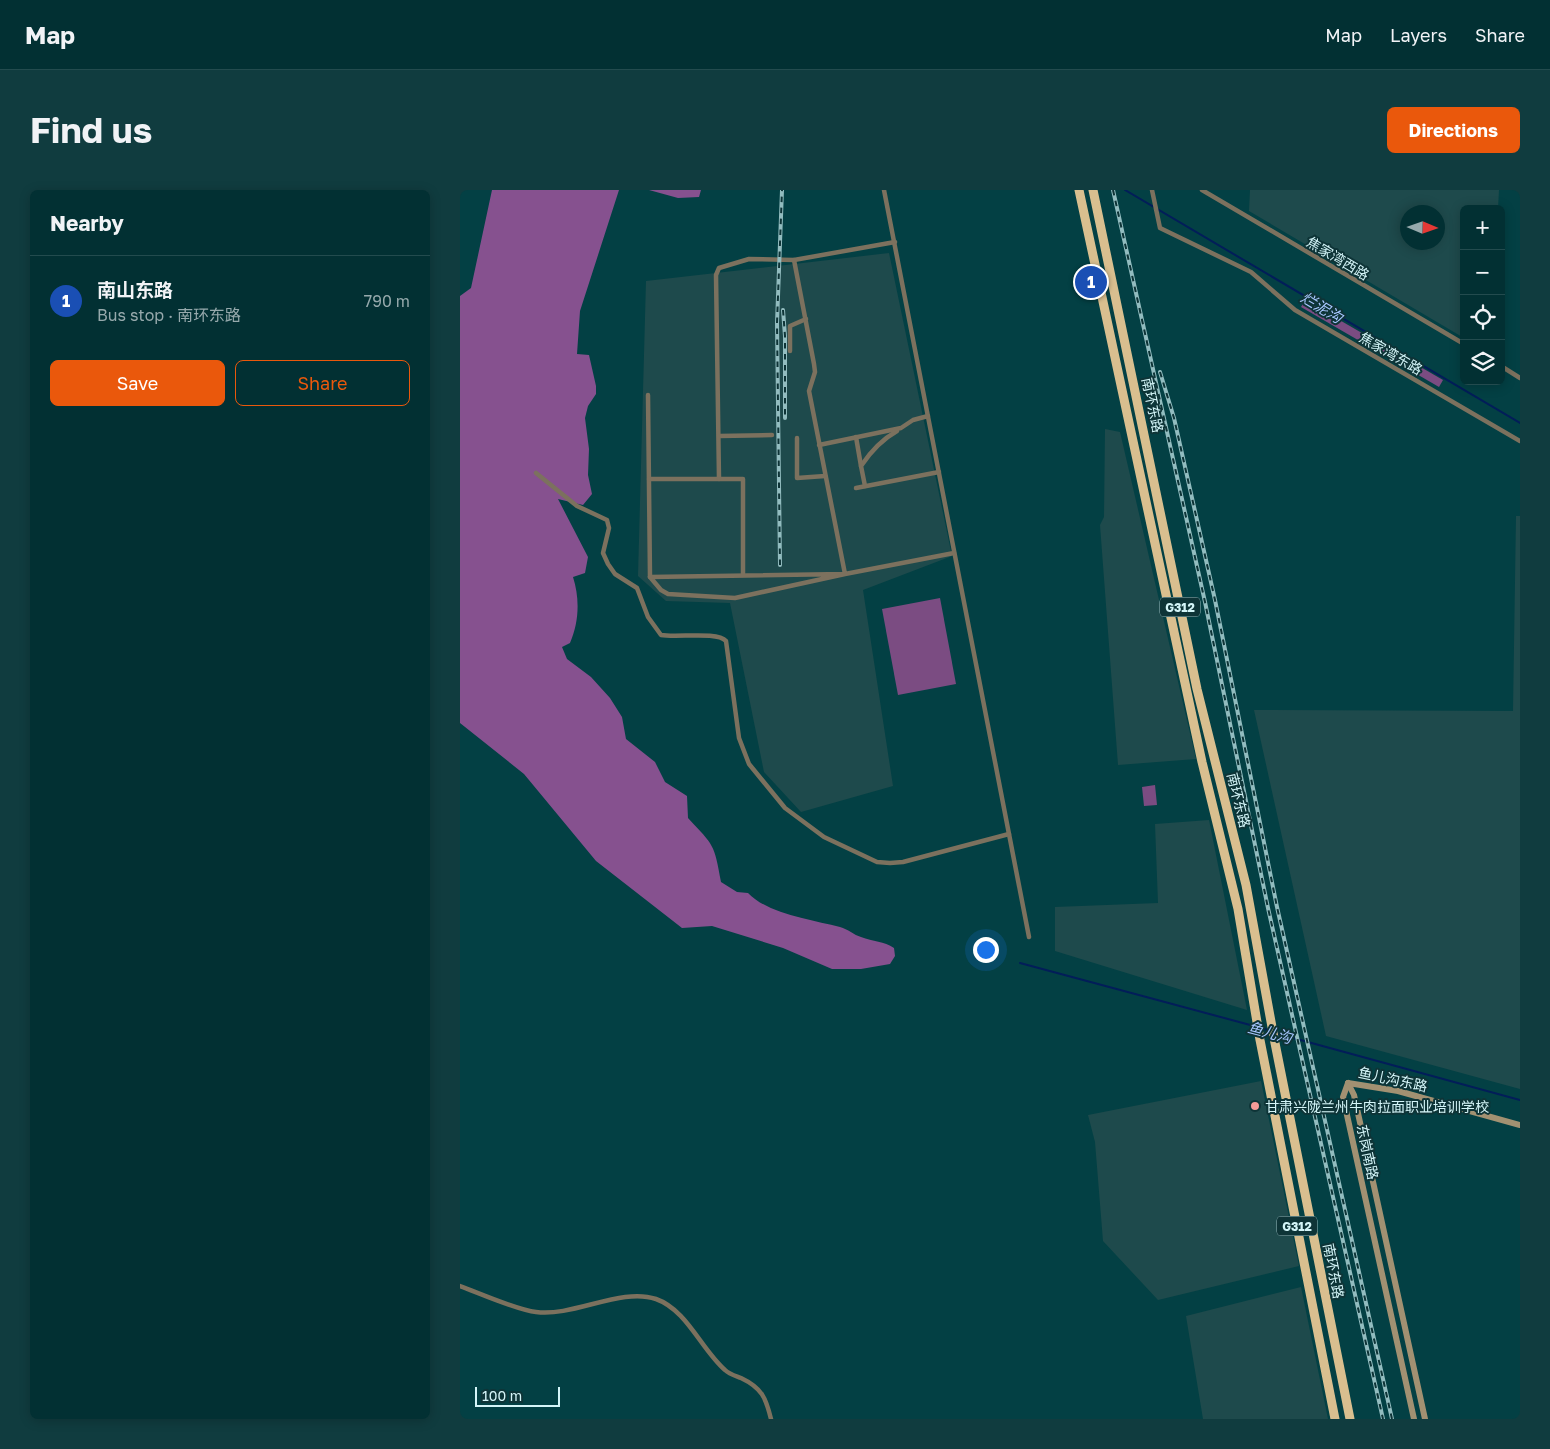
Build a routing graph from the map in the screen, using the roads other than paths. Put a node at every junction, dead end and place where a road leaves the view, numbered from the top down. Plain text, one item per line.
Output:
1 (884, 190) edge
2 (1080, 190) edge
3 (1093, 190) edge
4 (1152, 190) edge
5 (1202, 190) edge
6 (894, 242) junction
7 (794, 260) junction
8 (806, 319) junction
9 (1460, 342) edge
10 (790, 351) dead end
11 (1505, 369) edge
12 (1520, 378) edge
13 (648, 395) dead end
14 (928, 416) junction
15 (901, 428) junction
16 (772, 434) dead end
17 (719, 436) junction
18 (856, 437) junction
19 (797, 438) dead end
20 (1520, 441) edge
21 (819, 445) junction
22 (861, 466) junction
23 (939, 472) junction
24 (536, 473) dead end
25 (825, 476) junction
26 (649, 479) junction
27 (720, 479) junction
28 (865, 486) junction
29 (856, 488) dead end
30 (954, 553) junction
31 (845, 574) junction
32 (743, 575) junction
33 (650, 577) junction
34 (1009, 834) junction
35 (1246, 885) junction
36 (1233, 888) junction
37 (1028, 937) dead end
38 (1348, 1083) junction
39 (1520, 1125) edge
40 (460, 1286) edge
41 (771, 1419) edge
42 (1336, 1419) edge
43 (1350, 1419) edge
44 (1414, 1419) edge
45 (1425, 1419) edge

1 - 6 street
2 - 36 highway, 南环东路 / G312
3 - 35 highway, 南环东路 / G312
4 - 20 street, 焦家湾东路
5 - 9 street, 焦家湾西路
6 - 7 street
6 - 14 street
7 - 8 street
7 - 17 street
8 - 10 street
8 - 21 street
11 - 12 street
13 - 26 street
14 - 15 street
14 - 23 street
15 - 18 street
15 - 22 street
16 - 17 street
17 - 27 street
18 - 21 street
18 - 22 street
19 - 25 street
21 - 25 street
22 - 28 street
23 - 28 street
23 - 30 street
24 - 34 street
25 - 31 street
26 - 27 street
26 - 33 street
27 - 32 street
28 - 29 street
30 - 31 street
30 - 34 street
31 - 32 street
31 - 33 street
32 - 33 street
34 - 37 street
35 - 36 highway
35 - 43 highway, 南环东路 / G312
36 - 42 highway, 南环东路 / G312
38 - 39 street, 鱼儿沟东路
38 - 44 street, 东岗南路
38 - 45 street, 东岗南路
40 - 41 street

